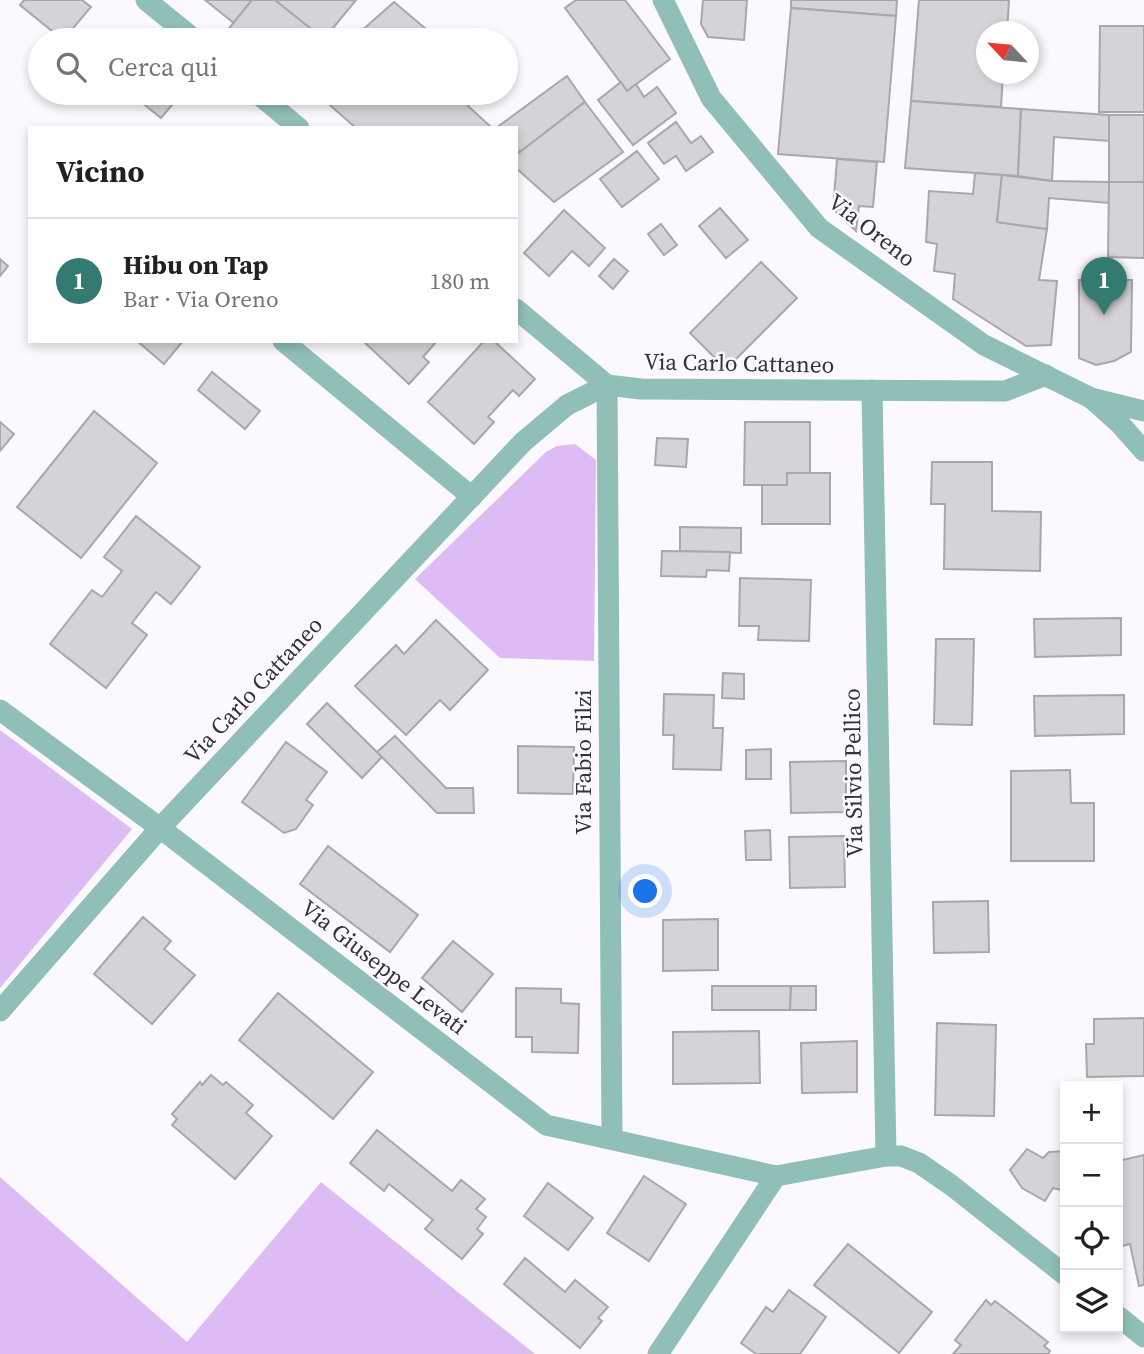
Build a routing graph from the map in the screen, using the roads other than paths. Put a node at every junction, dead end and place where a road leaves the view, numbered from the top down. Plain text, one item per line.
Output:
1 (146, 0) edge
2 (663, 0) edge
3 (180, 28) edge
4 (271, 105) edge
5 (297, 126) edge
6 (518, 311) edge
7 (284, 343) edge
8 (1046, 375) junction
9 (607, 385) junction
10 (872, 390) junction
11 (1091, 398) junction
12 (1144, 411) edge
13 (1144, 451) edge
14 (472, 497) junction
15 (0, 710) edge
16 (160, 828) junction
17 (0, 1011) edge
18 (612, 1139) junction
19 (886, 1156) junction
20 (776, 1176) junction
21 (1060, 1271) edge
22 (1123, 1320) edge
23 (1144, 1337) edge
24 (658, 1354) edge

1 - 3 street
2 - 8 street, Via Oreno
4 - 5 street
6 - 9 street
7 - 14 street
8 - 10 street, Via Carlo Cattaneo
8 - 11 street, Via Oreno
9 - 10 street, Via Carlo Cattaneo
9 - 14 street, Via Carlo Cattaneo
9 - 18 street, Via Fabio Filzi
10 - 19 street, Via Silvio Pellico
11 - 12 street, Via Oreno
11 - 13 street, Via Oreno
14 - 16 street, Via Carlo Cattaneo
15 - 16 street, Via Giuseppe Levati
16 - 17 street, Via Carlo Cattaneo
16 - 18 street, Via Giuseppe Levati
18 - 20 street, Via Giuseppe Levati
19 - 20 street
19 - 21 street
20 - 24 street
22 - 23 street

